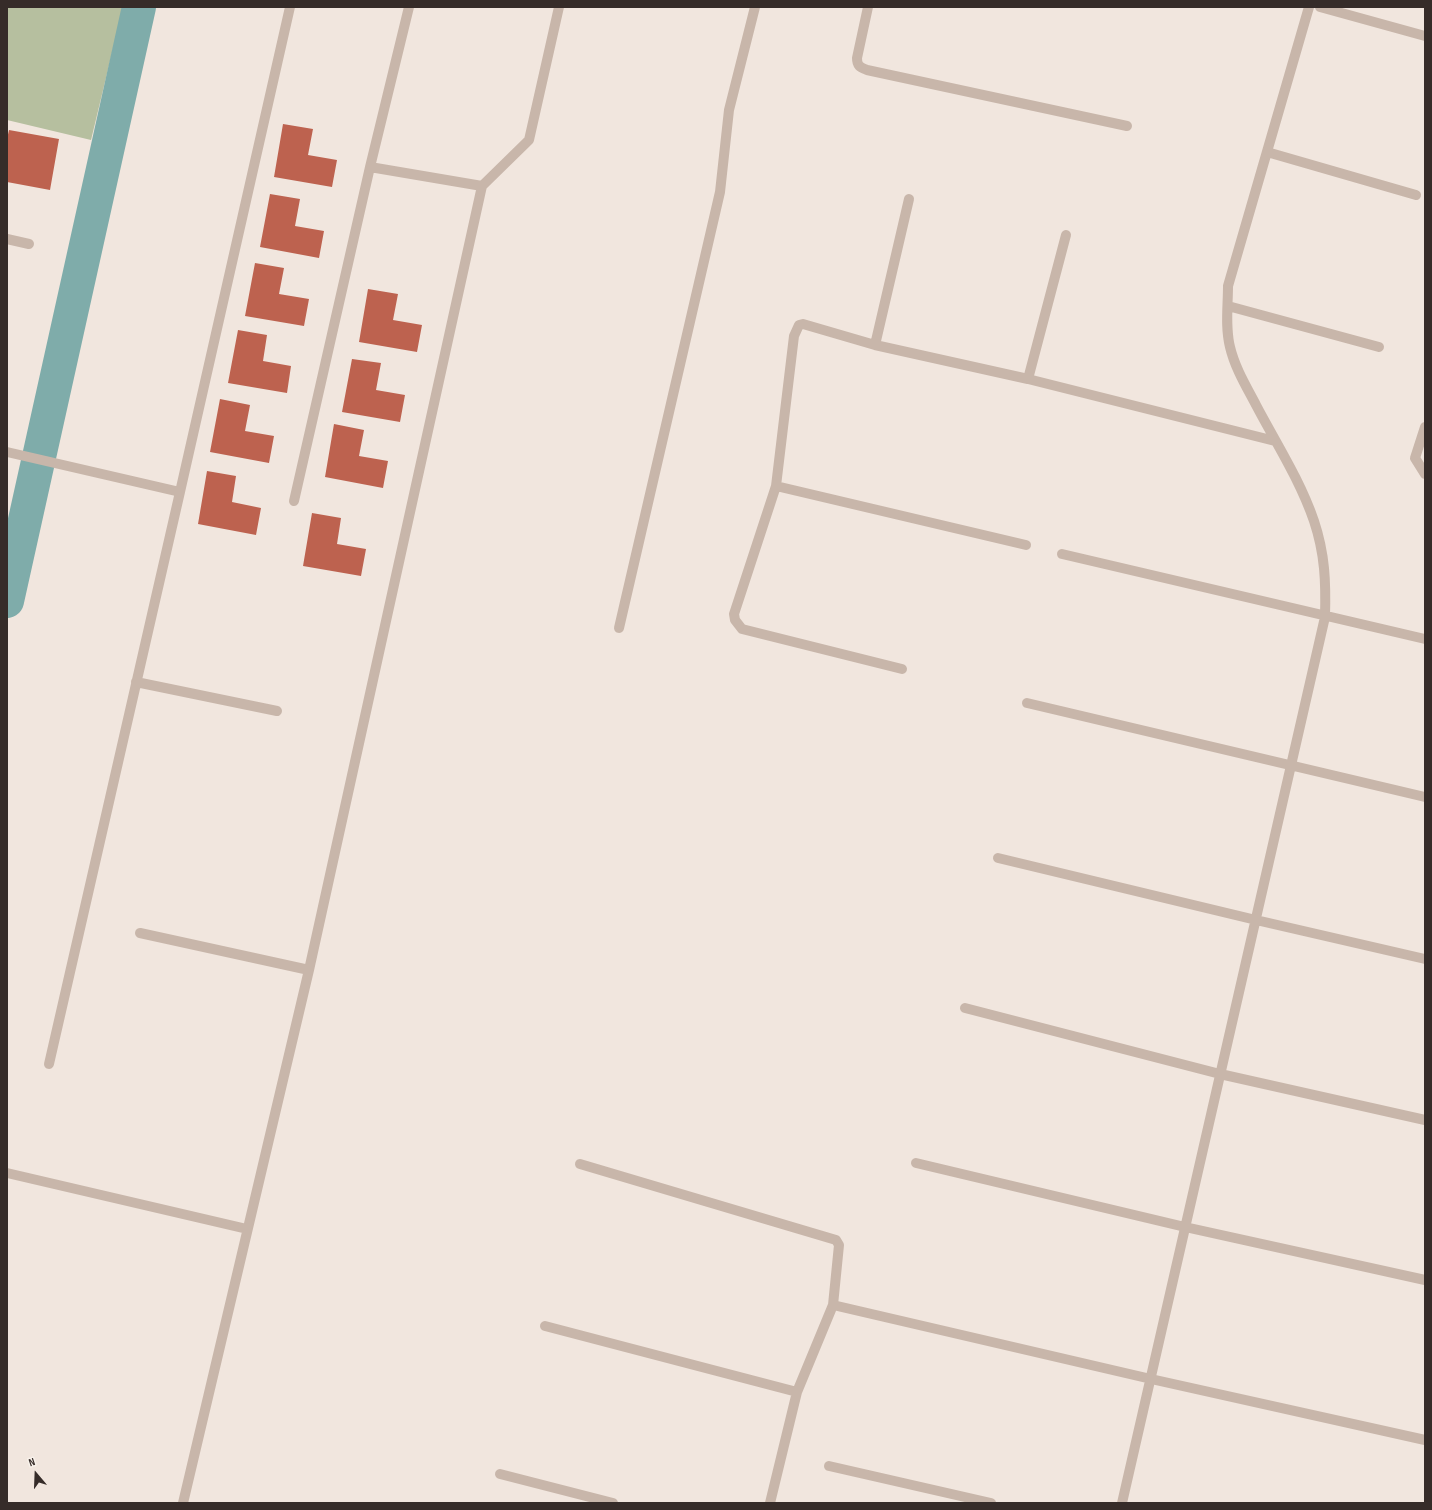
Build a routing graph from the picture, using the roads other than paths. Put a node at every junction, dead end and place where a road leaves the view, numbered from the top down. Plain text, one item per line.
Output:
1 (290, 7) edge
2 (409, 7) edge
3 (559, 7) edge
4 (755, 7) edge
5 (868, 7) edge
6 (1309, 7) edge
7 (1320, 7) edge
8 (1425, 36) edge
9 (1127, 126) dead end
10 (1267, 152) junction
11 (370, 167) junction
12 (482, 186) junction
13 (1416, 195) dead end
14 (909, 199) dead end
15 (1066, 235) dead end
16 (7, 239) edge
17 (29, 244) dead end
18 (1228, 306) junction
19 (875, 345) junction
20 (1379, 347) dead end
21 (1028, 379) junction
22 (1425, 427) edge
23 (1275, 441) junction
24 (7, 452) edge
25 (1425, 474) edge
26 (776, 486) junction
27 (180, 492) junction
28 (294, 501) dead end
29 (1026, 546) dead end
30 (1062, 554) dead end
31 (1325, 617) junction
32 (619, 628) dead end
33 (1425, 639) edge
34 (902, 669) dead end
35 (136, 682) junction
36 (1027, 703) dead end
37 (277, 711) dead end
38 (1291, 766) junction
39 (1425, 797) edge
40 (998, 858) dead end
41 (1256, 920) junction
42 (140, 933) dead end
43 (1425, 958) edge
44 (309, 970) junction
45 (965, 1008) dead end
46 (49, 1064) dead end
47 (1220, 1074) junction
48 (1425, 1120) edge
49 (916, 1163) dead end
50 (580, 1164) dead end
51 (7, 1173) edge
52 (1185, 1226) junction
53 (247, 1229) junction
54 (1425, 1280) edge
55 (833, 1305) junction
56 (544, 1326) dead end
57 (1151, 1379) junction
58 (797, 1392) junction
59 (1425, 1440) edge
60 (829, 1466) dead end
61 (500, 1474) dead end
62 (183, 1503) edge
63 (613, 1503) edge
64 (770, 1503) edge
65 (991, 1503) edge
66 (1122, 1503) edge

1 - 27 street
2 - 11 street
3 - 12 street
4 - 32 street
5 - 9 street
6 - 10 street
7 - 8 street
10 - 13 street
10 - 18 street
11 - 12 street
11 - 28 street
12 - 44 street
14 - 19 street
15 - 21 street
16 - 17 street
18 - 20 street
18 - 23 street
19 - 21 street
19 - 26 street
21 - 23 street
22 - 25 street
23 - 31 street
24 - 27 street
26 - 29 street
26 - 34 street
27 - 35 street
30 - 31 street
31 - 33 street
31 - 38 street
35 - 37 street
35 - 46 street
36 - 38 street
38 - 39 street
38 - 41 street
40 - 41 street
41 - 43 street
41 - 47 street
42 - 44 street
44 - 53 street
45 - 47 street
47 - 48 street
47 - 52 street
49 - 52 street
50 - 55 street
51 - 53 street
52 - 54 street
52 - 57 street
53 - 62 street
55 - 57 street
55 - 58 street
56 - 58 street
57 - 59 street
57 - 66 street
58 - 64 street
60 - 65 street
61 - 63 street

